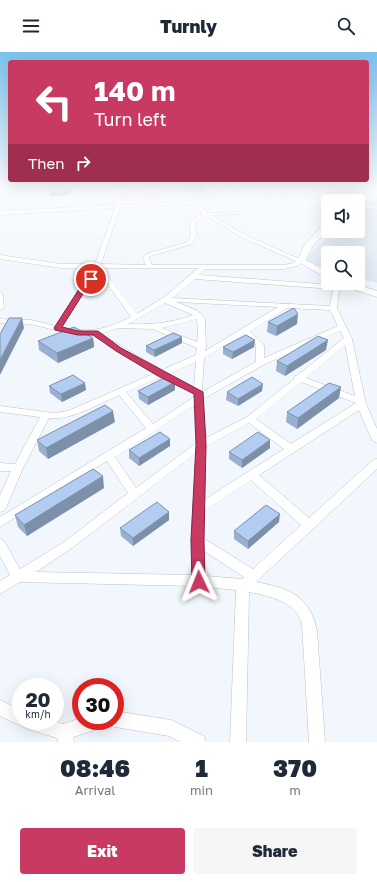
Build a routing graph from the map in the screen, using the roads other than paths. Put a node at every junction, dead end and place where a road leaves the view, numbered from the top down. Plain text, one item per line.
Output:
1 (114, 219) edge
2 (197, 219) edge
3 (215, 219) edge
4 (321, 232) edge
5 (0, 257) edge
6 (301, 261) junction
7 (150, 266) junction
8 (203, 267) junction
9 (98, 268) junction
10 (321, 272) edge
11 (194, 277) junction
12 (321, 283) edge
13 (338, 290) edge
14 (362, 290) edge
15 (0, 294) edge
16 (377, 294) edge
17 (165, 300) junction
18 (287, 305) junction
19 (0, 308) edge
20 (333, 308) junction
21 (198, 316) junction
22 (135, 317) junction
23 (0, 321) edge
24 (115, 326) junction
25 (58, 328) junction
26 (156, 328) junction
27 (341, 328) junction
28 (245, 330) junction
29 (95, 333) junction
30 (348, 339) junction
31 (202, 352) junction
32 (260, 363) junction
33 (161, 375) junction
34 (298, 378) junction
35 (120, 392) junction
36 (199, 395) junction
37 (361, 402) junction
38 (0, 409) edge
39 (46, 415) junction
40 (250, 419) junction
41 (152, 429) junction
42 (377, 440) edge
43 (201, 444) junction
44 (291, 449) junction
45 (109, 456) junction
46 (377, 463) edge
47 (0, 467) edge
48 (18, 468) junction
49 (252, 475) junction
50 (134, 493) junction
51 (0, 508) edge
52 (198, 509) junction
53 (0, 523) edge
54 (309, 525) junction
55 (197, 540) junction
56 (0, 544) edge
57 (18, 577) junction
58 (248, 581) junction
59 (199, 582) junction
60 (0, 588) edge
61 (0, 708) edge
62 (12, 714) edge
63 (124, 721) edge
64 (48, 730) edge
65 (79, 730) edge
66 (64, 737) edge
67 (198, 742) edge
68 (238, 742) edge
69 (317, 742) edge

1 - 9 street
2 - 7 street
3 - 6 street
4 - 6 street
5 - 9 street
6 - 8 street
6 - 10 street
7 - 8 street
7 - 9 street
8 - 11 street
9 - 22 street
9 - 25 street
11 - 12 street
11 - 17 street
13 - 20 street
14 - 16 street
15 - 19 street
17 - 18 street
17 - 21 street
17 - 22 street
18 - 20 street
18 - 28 street
20 - 27 street
21 - 26 street
21 - 31 street
22 - 24 street
23 - 25 street
24 - 26 street
24 - 29 street
25 - 29 street
26 - 31 street
27 - 30 street
27 - 32 street
28 - 31 street
28 - 32 street
29 - 33 street
30 - 34 street
30 - 37 street
31 - 33 street
31 - 36 street
32 - 36 street
33 - 35 street
33 - 36 street
34 - 37 street
34 - 40 street
35 - 39 street
35 - 41 street
36 - 41 street
36 - 43 street
37 - 42 street
37 - 44 street
38 - 39 street
39 - 48 street
40 - 43 street
40 - 44 street
41 - 45 street
43 - 50 street
43 - 52 street
44 - 49 street
45 - 50 street
45 - 53 street
46 - 54 street
47 - 48 street
48 - 51 street
49 - 52 street
49 - 54 street
50 - 57 street
52 - 55 street
54 - 58 street
55 - 58 street
55 - 59 street
56 - 57 street
57 - 59 street
57 - 60 street
58 - 59 street
58 - 68 street
58 - 69 street
61 - 62 street
63 - 67 street
64 - 66 street
65 - 66 street

